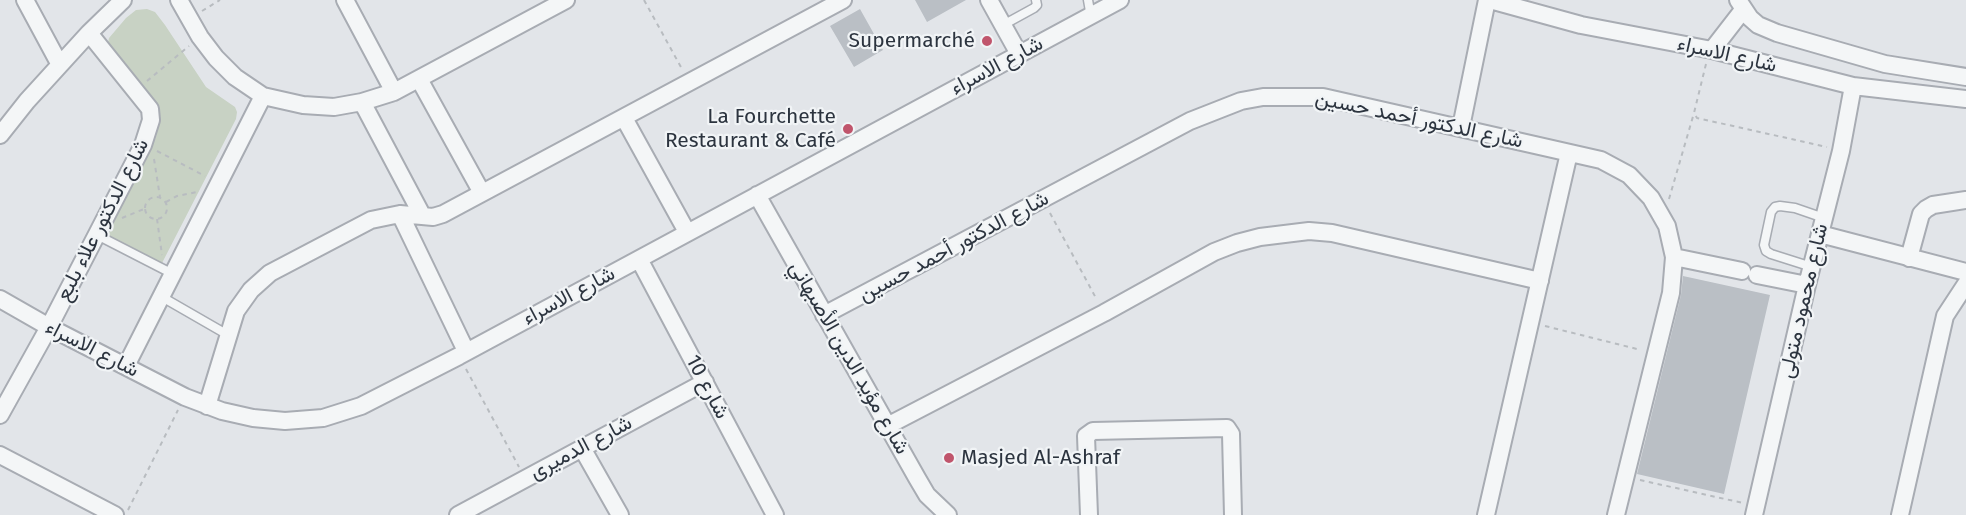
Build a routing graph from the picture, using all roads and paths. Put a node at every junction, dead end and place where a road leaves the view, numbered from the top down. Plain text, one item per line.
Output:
1 (25, 0) edge
2 (123, 0) edge
3 (179, 0) edge
4 (220, 0) edge
5 (345, 0) edge
6 (566, 0) edge
7 (644, 0) edge
8 (843, 0) edge
9 (989, 0) edge
10 (1036, 0) edge
11 (1120, 0) edge
12 (1489, 0) edge
13 (1741, 5) edge
14 (1089, 8) edge
15 (190, 19) junction
16 (1003, 25) junction
17 (89, 33) junction
18 (200, 37) junction
19 (1712, 50) junction
20 (1019, 54) junction
21 (60, 65) junction
22 (1966, 77) edge
23 (419, 79) junction
24 (690, 82) junction
25 (1853, 86) junction
26 (135, 90) junction
27 (394, 92) junction
28 (263, 96) junction
29 (1966, 99) edge
30 (362, 102) junction
31 (1694, 113) junction
32 (624, 118) junction
33 (1461, 127) junction
34 (0, 135) edge
35 (148, 147) junction
36 (1841, 151) junction
37 (1569, 153) junction
38 (217, 188) junction
39 (482, 193) junction
40 (756, 195) junction
41 (160, 197) junction
42 (1043, 200) junction
43 (1966, 200) edge
44 (166, 202) junction
45 (400, 214) junction
46 (423, 215) junction
47 (158, 219) junction
48 (1663, 219) junction
49 (1822, 226) junction
50 (687, 232) junction
51 (97, 235) junction
52 (1674, 257) junction
53 (639, 258) junction
54 (1910, 258) junction
55 (1812, 267) junction
56 (1966, 272) edge
57 (171, 273) junction
58 (1540, 281) junction
59 (1966, 284) edge
60 (1807, 285) junction
61 (162, 297) junction
62 (0, 299) edge
63 (1104, 312) junction
64 (824, 315) junction
65 (1530, 322) junction
66 (49, 327) junction
67 (228, 335) junction
68 (462, 353) junction
69 (1656, 353) junction
70 (126, 366) junction
71 (705, 382) junction
72 (185, 397) junction
73 (207, 406) junction
74 (0, 415) edge
75 (887, 426) junction
76 (582, 448) junction
77 (0, 455) edge
78 (1626, 476) junction
79 (525, 478) junction
80 (1755, 510) edge
81 (469, 512) edge
82 (115, 515) edge
83 (125, 515) edge
84 (620, 515) edge
85 (775, 515) edge
86 (948, 515) edge
87 (1089, 515) edge
88 (1233, 515) edge
89 (1486, 515) edge
90 (1616, 515) edge
91 (1900, 515) edge

1 - 21 street
2 - 17 street
3 - 15 street
4 - 15 path
5 - 27 street
6 - 23 street
7 - 24 path
8 - 24 street
9 - 16 street
10 - 16 lane
11 - 14 street, شارع الاسراء
12 - 19 street, شارع الاسراء
12 - 33 street
13 - 19 street
13 - 22 street, شارع الاسراء
14 - 20 street, شارع الاسراء
15 - 18 street
16 - 20 street
17 - 21 street
17 - 26 street, شارع الدكتور علاء بلبع
18 - 26 path
18 - 28 street
19 - 25 street, شارع الاسراء
19 - 31 path
20 - 40 street, شارع الاسراء
21 - 34 street
23 - 27 street
23 - 39 street
24 - 32 street
25 - 29 street, شارع الاسراء
25 - 36 street, شارع محمود متولى
26 - 35 street, شارع الدكتور علاء بلبع
27 - 30 street
28 - 30 street
28 - 38 street
30 - 46 street
31 - 36 path
31 - 48 path
32 - 39 street
32 - 50 street
33 - 37 street, شارع الدكتور أحمد حسين
33 - 42 street, شارع الدكتور أحمد حسين
35 - 38 path
35 - 41 path
35 - 51 street, شارع الدكتور علاء بلبع
36 - 49 street, شارع محمود متولى
37 - 48 street, شارع الدكتور أحمد حسين
37 - 58 street
38 - 44 path
38 - 57 street
39 - 46 street
40 - 50 street, شارع الاسراء
40 - 64 street, شارع مؤيد الدين الأصبهاني
41 - 44 path
41 - 47 path
42 - 63 path
42 - 64 street, شارع الدكتور أحمد حسين
43 - 54 street
44 - 47 path
45 - 46 street
45 - 67 street
45 - 68 street
47 - 57 path
48 - 52 street, شارع الدكتور أحمد حسين
49 - 54 street
49 - 55 street, شارع محمود متولى
49 - 55 lane
50 - 53 street, شارع الاسراء
51 - 57 lane
51 - 66 street, شارع الدكتور علاء بلبع
52 - 60 street
52 - 69 street, شارع الدكتور أحمد حسين
53 - 68 street, شارع الاسراء
53 - 71 street, شارع 10
54 - 56 street
55 - 60 street, شارع محمود متولى
57 - 61 street
58 - 63 street
58 - 65 street
59 - 91 street
60 - 80 street, شارع محمود متولى
61 - 67 lane
61 - 70 street
62 - 66 street, شارع الاسراء
63 - 75 street
64 - 75 street, شارع مؤيد الدين الأصبهاني
65 - 69 path
65 - 89 street
66 - 70 street, شارع الاسراء
66 - 74 street, شارع الدكتور علاء بلبع
67 - 73 street
68 - 73 street, شارع الاسراء
68 - 79 path
69 - 78 street, شارع الدكتور أحمد حسين
70 - 72 street, شارع الاسراء
71 - 76 street, شارع الدميرى
71 - 85 street, شارع 10
72 - 73 street, شارع الاسراء
72 - 83 path
75 - 86 street, شارع مؤيد الدين الأصبهاني
76 - 79 street, شارع الدميرى
76 - 84 street
77 - 82 street
78 - 80 path
78 - 90 street, شارع الدكتور أحمد حسين
79 - 81 street, شارع الدميرى
87 - 88 street

